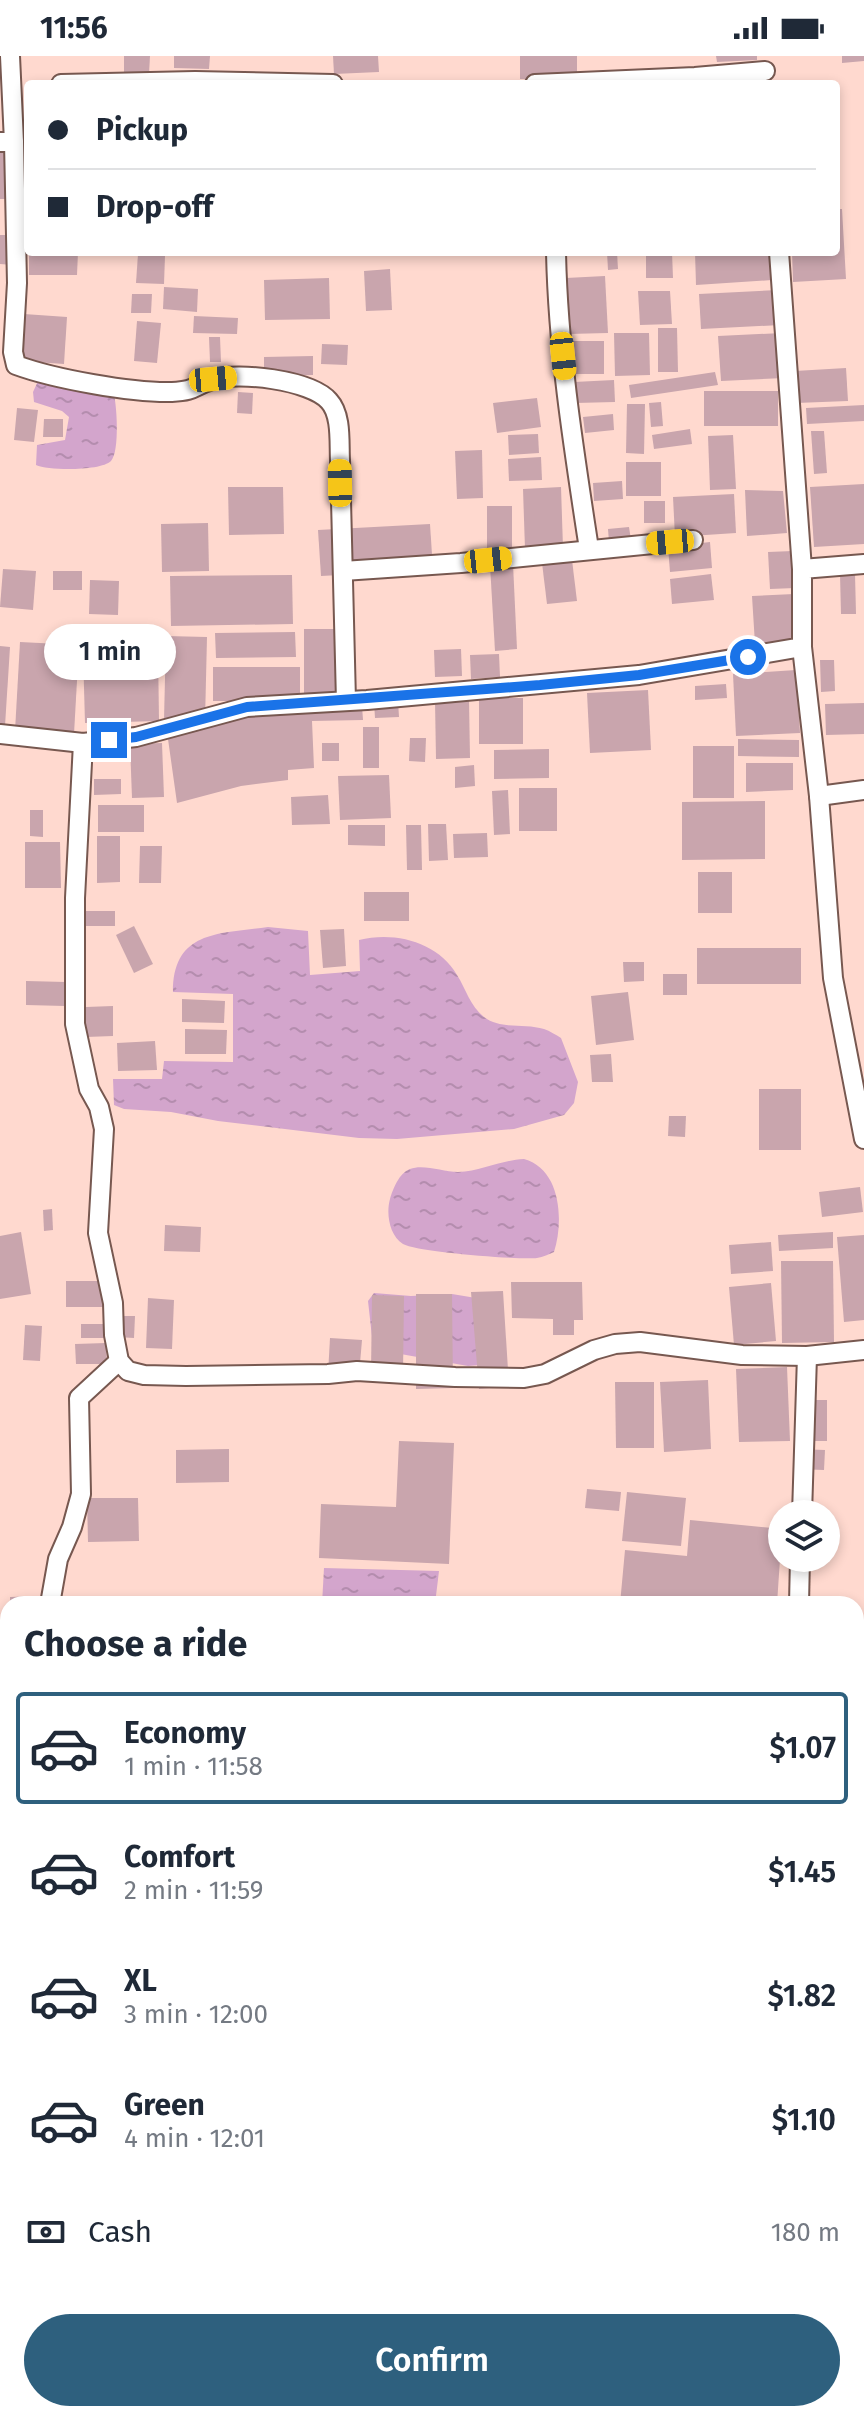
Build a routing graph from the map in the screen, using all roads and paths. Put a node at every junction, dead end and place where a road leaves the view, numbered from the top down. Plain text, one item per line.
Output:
1 (10, 56) edge
2 (765, 70) edge
3 (630, 80) edge
4 (19, 86) edge
5 (7, 142) edge
6 (556, 256) edge
7 (779, 256) edge
8 (693, 540) dead end
9 (589, 549) junction
10 (864, 564) edge
11 (802, 569) junction
12 (343, 571) junction
13 (802, 647) junction
14 (346, 701) junction
15 (0, 734) edge
16 (83, 743) junction
17 (864, 790) edge
18 (819, 796) junction
19 (864, 1139) edge
20 (864, 1350) edge
21 (807, 1356) junction
22 (119, 1361) junction
23 (802, 1500) edge
24 (800, 1572) edge
25 (51, 1596) edge
26 (799, 1596) edge

1 - 4 street
2 - 3 street
4 - 5 street
5 - 12 street
6 - 9 street
7 - 11 street
8 - 9 street
9 - 12 street
10 - 11 street
11 - 13 street
12 - 14 street
13 - 14 street
13 - 18 street
14 - 16 street
15 - 16 street
16 - 22 street
17 - 18 street
18 - 19 street
20 - 21 street
21 - 22 street
21 - 23 street
22 - 25 street
24 - 26 street

